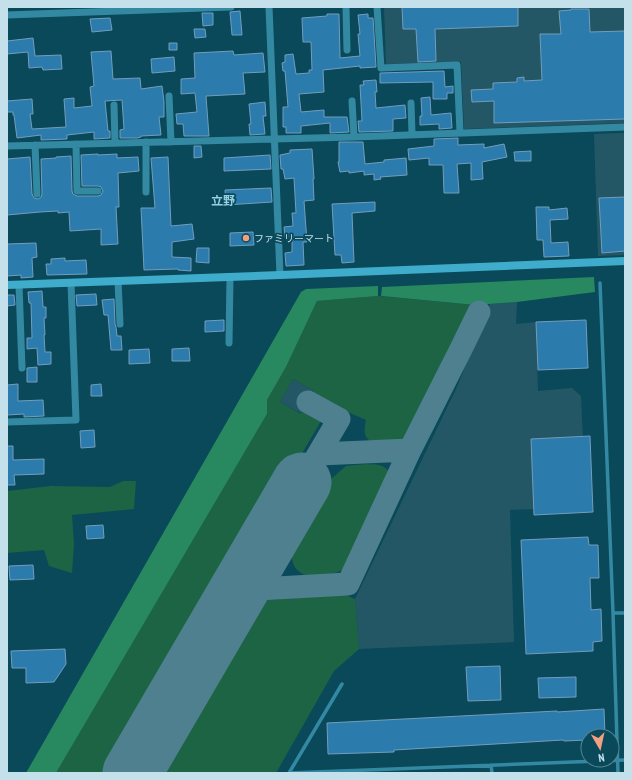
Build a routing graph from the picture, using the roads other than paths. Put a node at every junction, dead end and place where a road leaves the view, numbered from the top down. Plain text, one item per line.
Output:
1 (231, 7) edge
2 (269, 7) edge
3 (346, 7) edge
4 (377, 7) edge
5 (189, 8) edge
6 (135, 9) edge
7 (87, 10) edge
8 (7, 15) edge
9 (347, 50) dead end
10 (169, 96) dead end
11 (352, 101) dead end
12 (411, 103) dead end
13 (114, 105) dead end
14 (625, 127) edge
15 (460, 132) junction
16 (412, 134) junction
17 (354, 137) junction
18 (275, 139) junction
19 (146, 142) junction
20 (171, 142) junction
21 (115, 143) junction
22 (76, 144) junction
23 (35, 145) junction
24 (7, 146) edge
25 (98, 191) dead end
26 (146, 192) dead end
27 (37, 194) dead end
28 (625, 261) edge
29 (280, 275) junction
30 (230, 277) junction
31 (118, 281) junction
32 (71, 283) junction
33 (600, 283) dead end
34 (7, 285) edge
35 (19, 285) junction
36 (120, 324) dead end
37 (229, 344) dead end
38 (22, 368) dead end
39 (7, 422) edge
40 (613, 613) junction
41 (625, 613) edge
42 (342, 684) dead end
43 (617, 728) edge
44 (580, 761) edge
45 (491, 765) junction
46 (289, 773) edge
47 (492, 773) edge

1 - 5 street
2 - 18 street
3 - 9 street
4 - 15 street
5 - 6 street
6 - 7 street
7 - 8 street
10 - 20 street
11 - 17 street
12 - 16 street
13 - 21 street
14 - 15 street
15 - 16 street
16 - 17 street
17 - 18 street
18 - 20 street
18 - 29 street
19 - 20 street
19 - 21 street
19 - 26 street
21 - 22 street
22 - 23 street
22 - 25 street
23 - 24 street
23 - 27 street
28 - 29 street
29 - 30 street
30 - 31 street
30 - 37 street
31 - 32 street
31 - 36 street
32 - 35 street
32 - 39 street
33 - 40 lane
34 - 35 street
35 - 38 street
40 - 41 lane
40 - 43 lane
42 - 46 lane
44 - 45 lane
45 - 46 lane
45 - 47 lane

